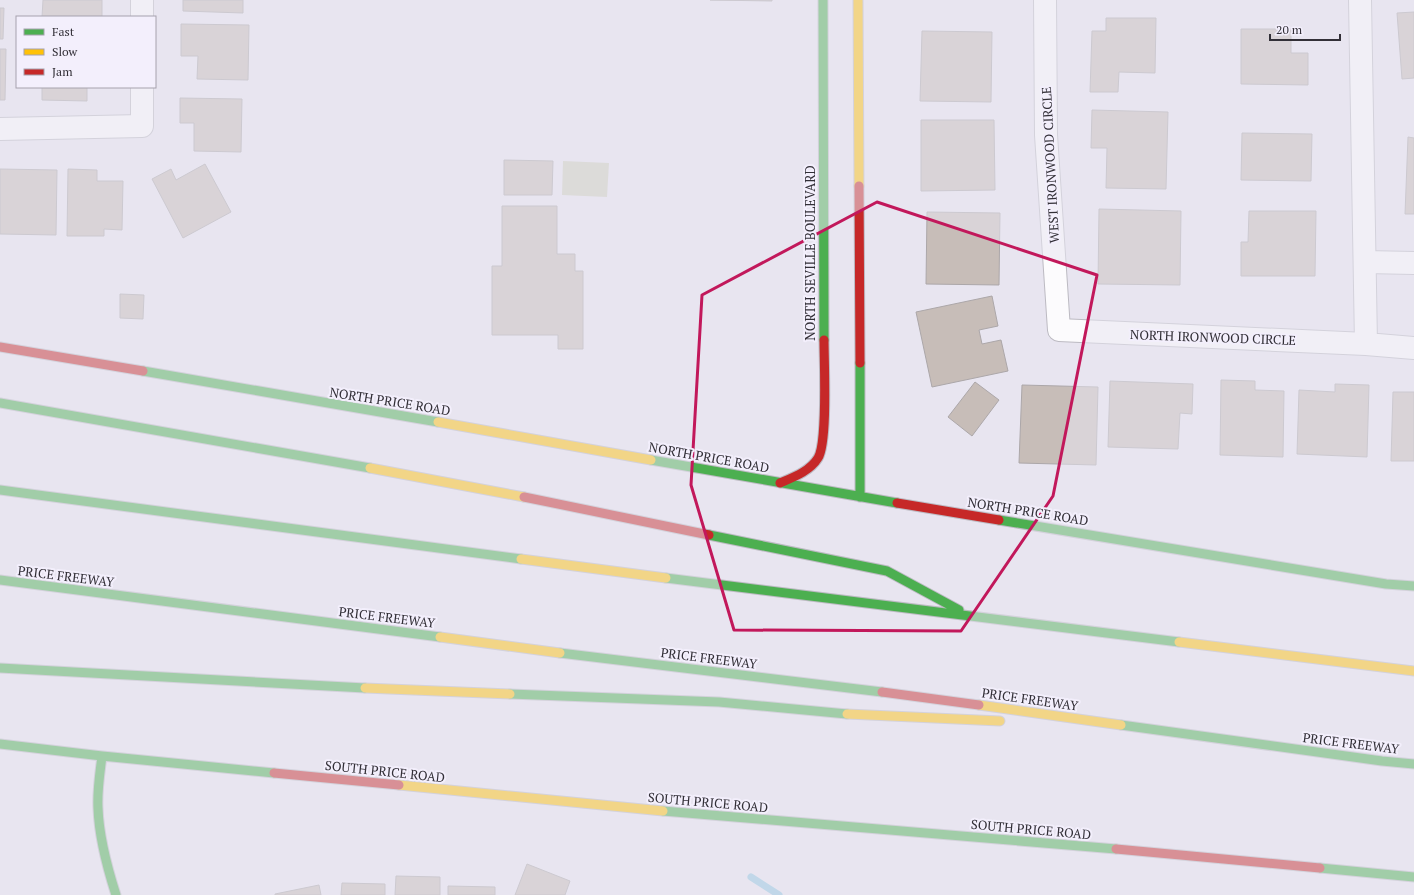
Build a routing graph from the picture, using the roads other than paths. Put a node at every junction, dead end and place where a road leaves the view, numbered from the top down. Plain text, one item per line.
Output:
1 (142, 0) edge
2 (823, 0) edge
3 (858, 0) edge
4 (1045, 0) edge
5 (1360, 0) edge
6 (142, 16) edge
7 (142, 88) edge
8 (0, 129) edge
9 (1365, 262) junction
10 (1414, 263) edge
11 (1060, 330) joint
12 (1366, 344) junction
13 (0, 347) edge
14 (1414, 348) edge
15 (0, 403) edge
16 (780, 483) junction
17 (0, 490) edge
18 (860, 497) junction
19 (0, 580) edge
20 (1414, 586) edge
21 (969, 616) junction
22 (0, 668) edge
23 (1414, 671) edge
24 (1006, 722) dead end
25 (1046, 723) dead end
26 (1141, 728) junction
27 (0, 744) edge
28 (102, 756) junction
29 (1414, 764) edge
30 (1414, 877) edge
31 (116, 895) edge

1 - 6 street
2 - 16 main road, NORTH SEVILLE BOULEVARD
3 - 18 main road
4 - 11 street, WEST IRONWOOD CIRCLE
5 - 9 street
7 - 8 street
9 - 10 street
9 - 12 street
11 - 12 street, NORTH IRONWOOD CIRCLE
12 - 14 street
13 - 16 main road, NORTH PRICE ROAD
15 - 21 main road
16 - 18 main road, NORTH PRICE ROAD
17 - 21 main road
18 - 20 main road, NORTH PRICE ROAD
19 - 26 main road, PRICE FREEWAY
21 - 23 main road
22 - 24 main road
25 - 26 main road
26 - 29 main road, PRICE FREEWAY
27 - 28 main road, SOUTH PRICE ROAD
28 - 30 main road, SOUTH PRICE ROAD
28 - 31 main road

